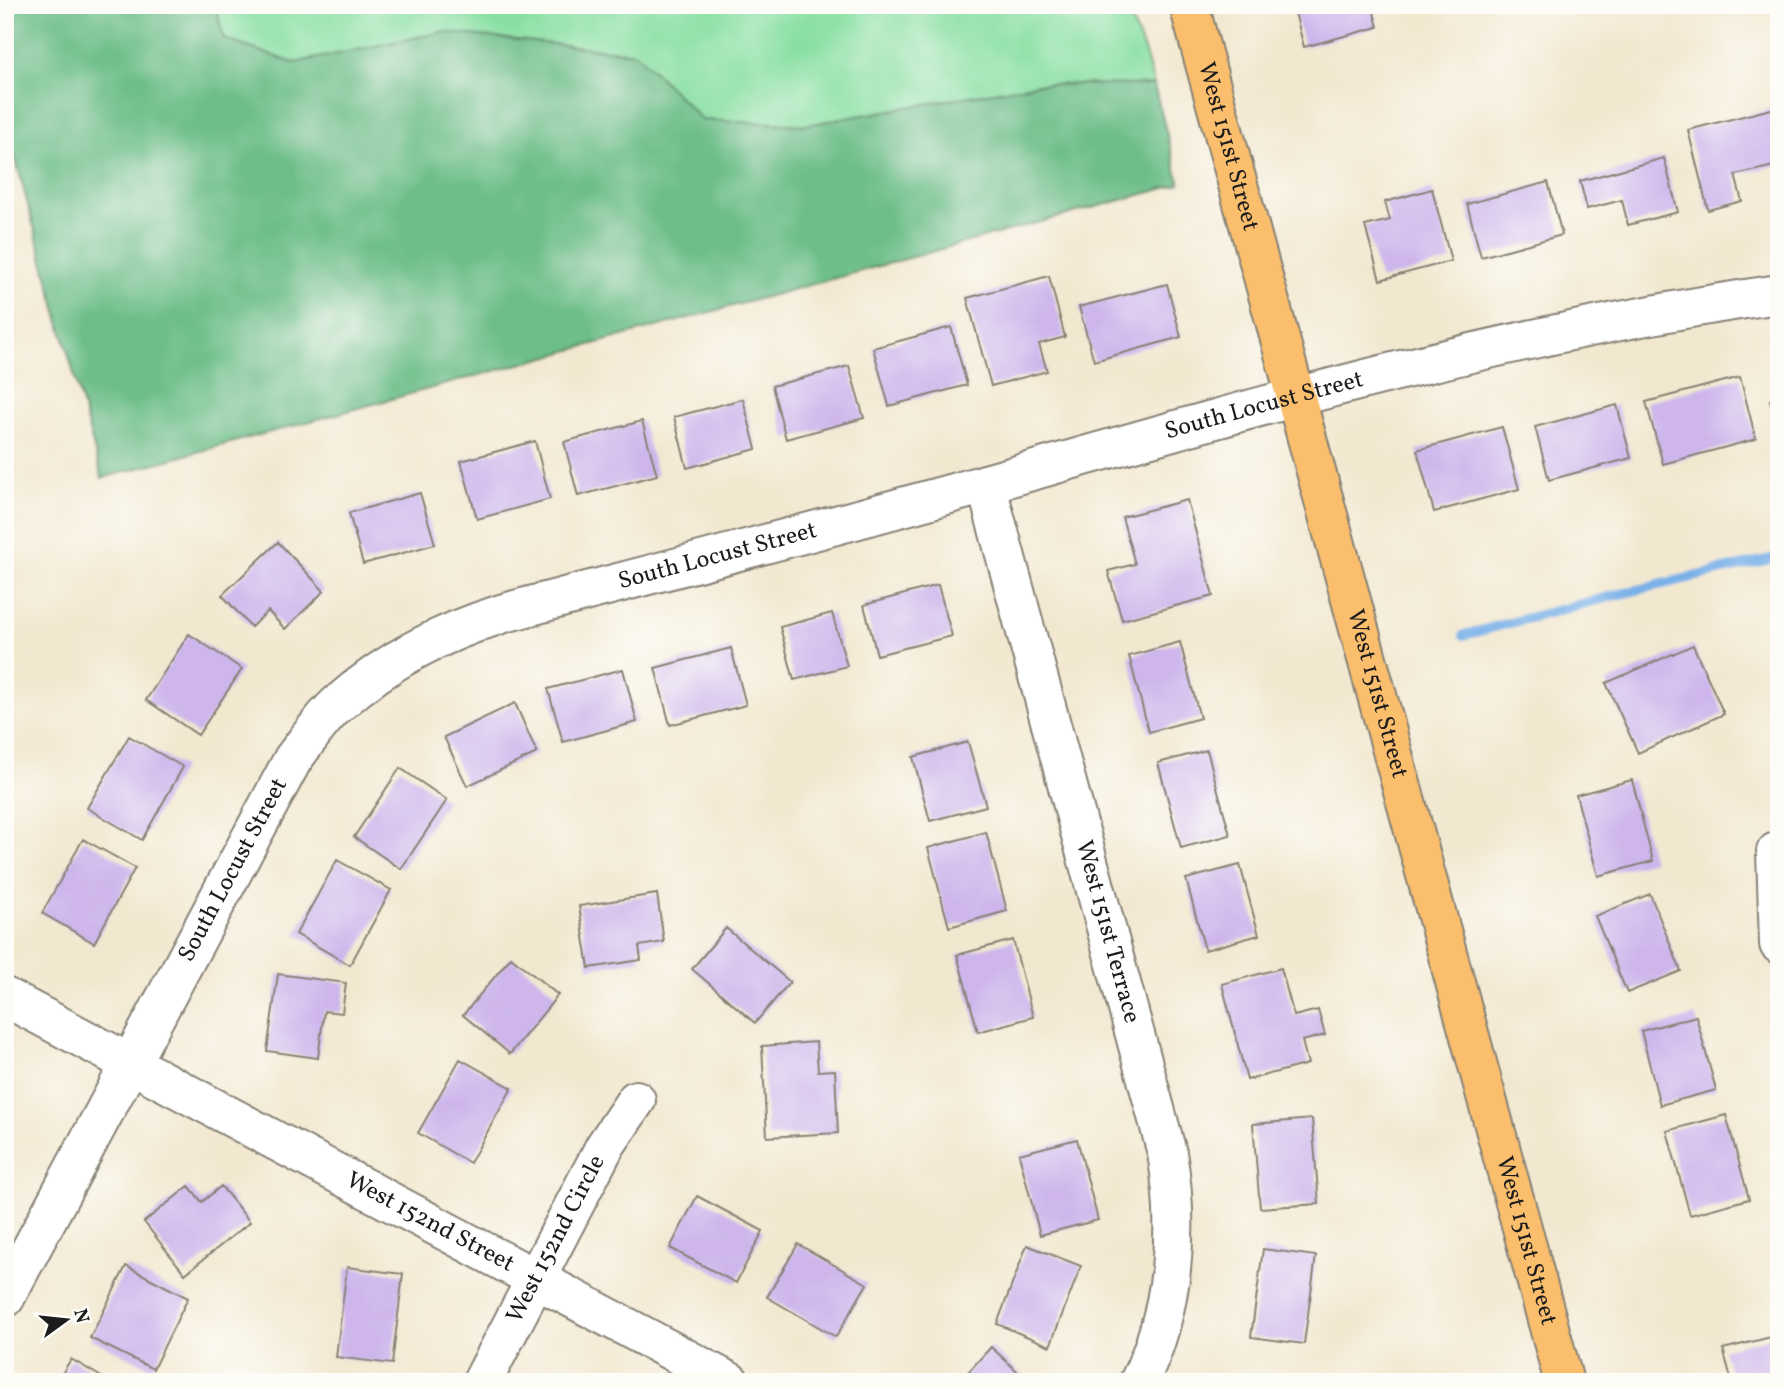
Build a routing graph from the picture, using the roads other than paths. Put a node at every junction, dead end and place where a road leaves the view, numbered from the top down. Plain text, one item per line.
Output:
1 (1189, 5) edge
2 (1779, 294) edge
3 (1296, 396) junction
4 (986, 484) junction
5 (1776, 852) dead end
6 (1779, 944) edge
7 (5, 997) edge
8 (130, 1064) junction
9 (636, 1100) dead end
10 (537, 1279) junction
11 (5, 1298) edge
12 (482, 1382) edge
13 (730, 1382) edge
14 (1139, 1382) edge
15 (1564, 1382) edge

1 - 3 main road, West 151st Street
2 - 3 street, South Locust Street
3 - 4 street, South Locust Street
3 - 15 main road, West 151st Street
4 - 8 street, South Locust Street
4 - 14 street, West 151st Terrace
5 - 6 street
7 - 8 street, West 152nd Street
8 - 10 street, West 152nd Street
8 - 11 street, South Locust Street
9 - 10 street, West 152nd Circle
10 - 12 street, West 152nd Circle
10 - 13 street, West 152nd Street

